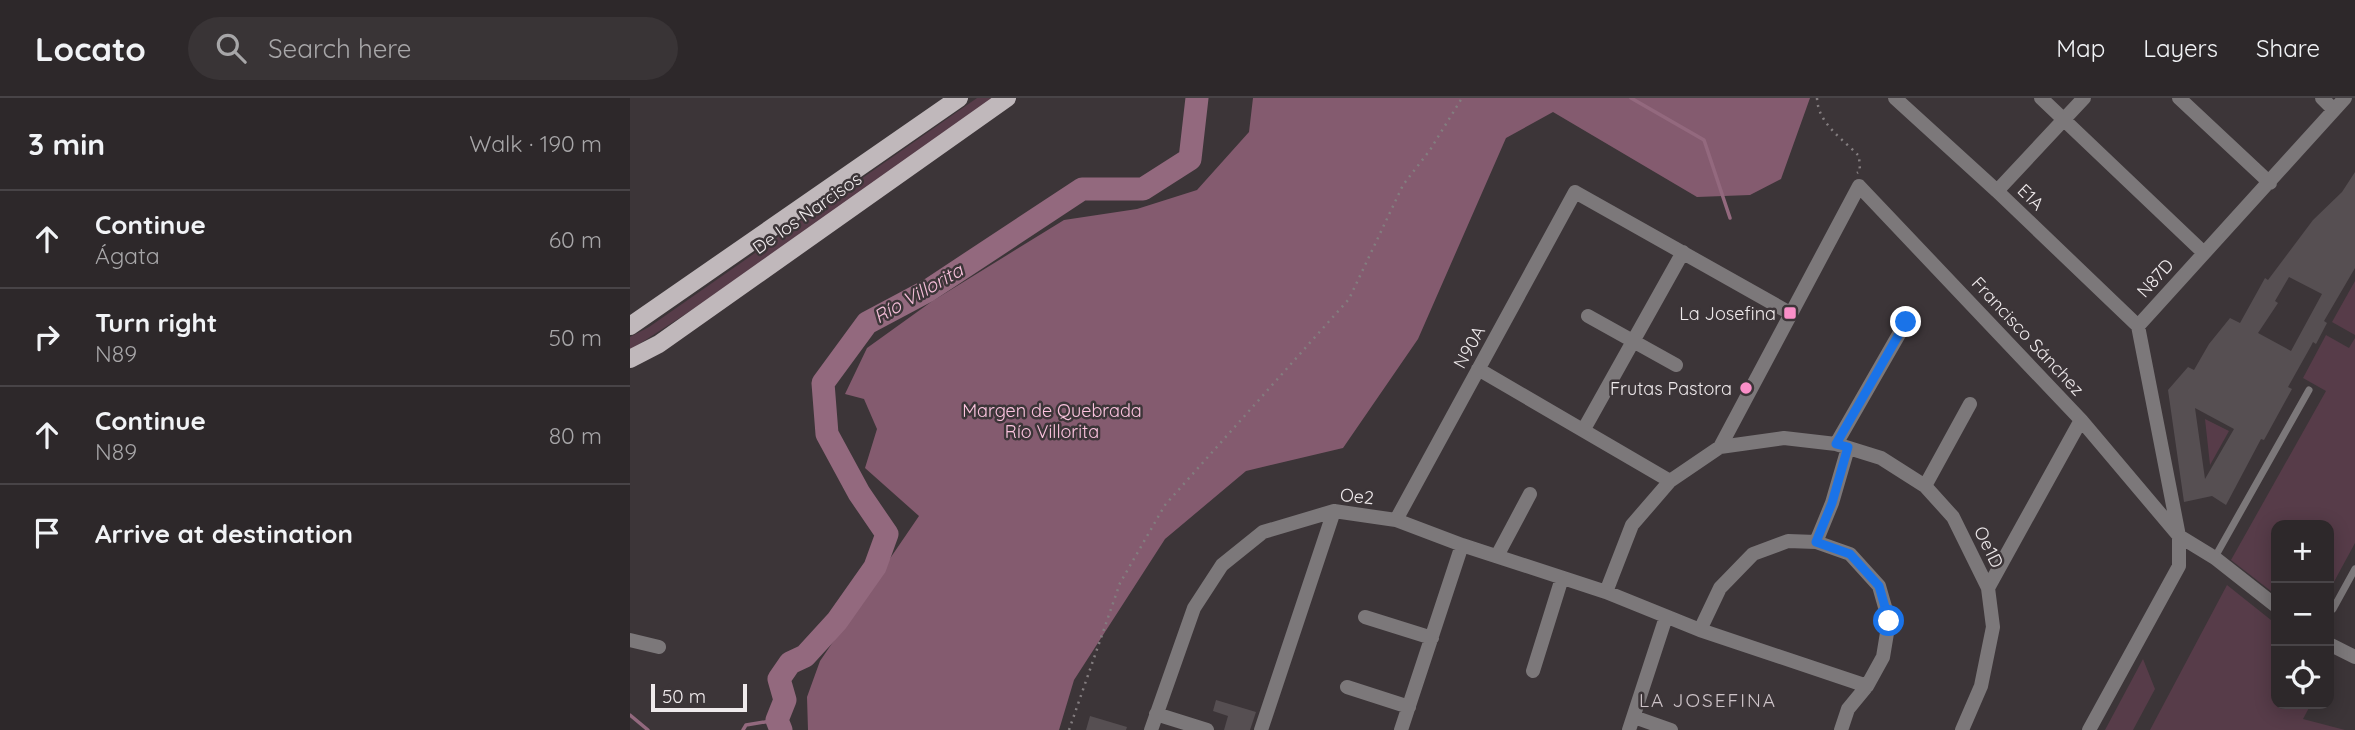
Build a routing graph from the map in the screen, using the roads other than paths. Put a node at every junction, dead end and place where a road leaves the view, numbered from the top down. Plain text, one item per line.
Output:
1 (959, 98) edge
2 (1007, 98) edge
3 (1895, 98) edge
4 (2041, 98) edge
5 (2084, 98) edge
6 (2179, 98) edge
7 (2322, 98) edge
8 (2345, 98) edge
9 (2334, 110) junction
10 (2065, 120) junction
11 (2270, 183) junction
12 (1997, 191) junction
13 (1683, 252) junction
14 (2204, 253) junction
15 (1790, 313) junction
16 (1588, 316) dead end
17 (1906, 322) dead end
18 (630, 326) edge
19 (2138, 326) junction
20 (1634, 340) junction
21 (630, 359) edge
22 (1676, 365) dead end
23 (1479, 369) junction
24 (2309, 390) dead end
25 (1970, 404) dead end
26 (2081, 420) junction
27 (1584, 429) junction
28 (1842, 446) junction
29 (1720, 447) junction
30 (1670, 481) junction
31 (1925, 486) junction
32 (1530, 494) dead end
33 (1334, 511) junction
34 (1396, 520) junction
35 (2179, 536) junction
36 (1816, 542) junction
37 (1462, 545) junction
38 (1497, 556) junction
39 (2215, 558) junction
40 (2355, 569) edge
41 (1562, 578) junction
42 (1988, 589) junction
43 (1606, 592) junction
44 (2271, 602) edge
45 (2334, 607) edge
46 (1365, 617) dead end
47 (1666, 617) junction
48 (1700, 630) junction
49 (1432, 638) junction
50 (630, 640) edge
51 (2333, 646) edge
52 (659, 647) dead end
53 (2355, 657) edge
54 (1533, 671) dead end
55 (1867, 686) junction
56 (1346, 687) dead end
57 (1409, 707) junction
58 (1157, 714) junction
59 (1632, 724) edge
60 (1151, 730) edge
61 (1207, 730) edge
62 (1261, 730) edge
63 (1401, 730) edge
64 (1671, 730) edge
65 (1841, 730) edge
66 (1962, 730) edge
67 (2089, 730) edge

1 - 18 main road, De los Narcisos
2 - 21 main road, De los Narcisos
3 - 12 street, E1A
4 - 10 street
5 - 10 street
6 - 11 street
7 - 9 street
8 - 9 street, N87D
9 - 11 street, N87D
10 - 12 street
10 - 14 street
11 - 14 street, N87D
12 - 19 street, E1A
13 - 15 street
13 - 20 street
13 - 23 street, N90A
14 - 19 street, N87D
15 - 26 street, Francisco Sánchez
15 - 29 street
16 - 20 street
17 - 28 street
19 - 35 street, N87D
20 - 22 street
20 - 27 street
23 - 27 street
23 - 34 street, N90A
24 - 39 lane
25 - 31 street
26 - 35 street, Francisco Sánchez
26 - 42 street
27 - 30 street
28 - 29 street, Oe1D
28 - 31 street, Oe1D
28 - 36 street
29 - 30 street
30 - 43 street
31 - 42 street, Oe1D
32 - 38 street
33 - 34 street, Oe2
33 - 58 street, Oe2
33 - 62 street
34 - 37 street, Oe2
35 - 39 street, Francisco Sánchez
35 - 67 street, N87D
36 - 48 street
36 - 55 street
37 - 38 street, Oe2
37 - 49 street
38 - 41 street, Oe2
39 - 44 street, Francisco Sánchez
40 - 45 lane
41 - 43 street, Oe2
41 - 54 street
42 - 66 street, Oe1D
43 - 47 street, Oe2
46 - 49 street
47 - 48 street, Oe2
47 - 59 street
48 - 55 street, Oe2
49 - 57 street
50 - 52 street
51 - 53 street
55 - 65 street
56 - 57 street
57 - 63 street
58 - 60 street, Oe2
58 - 61 street
59 - 64 street

